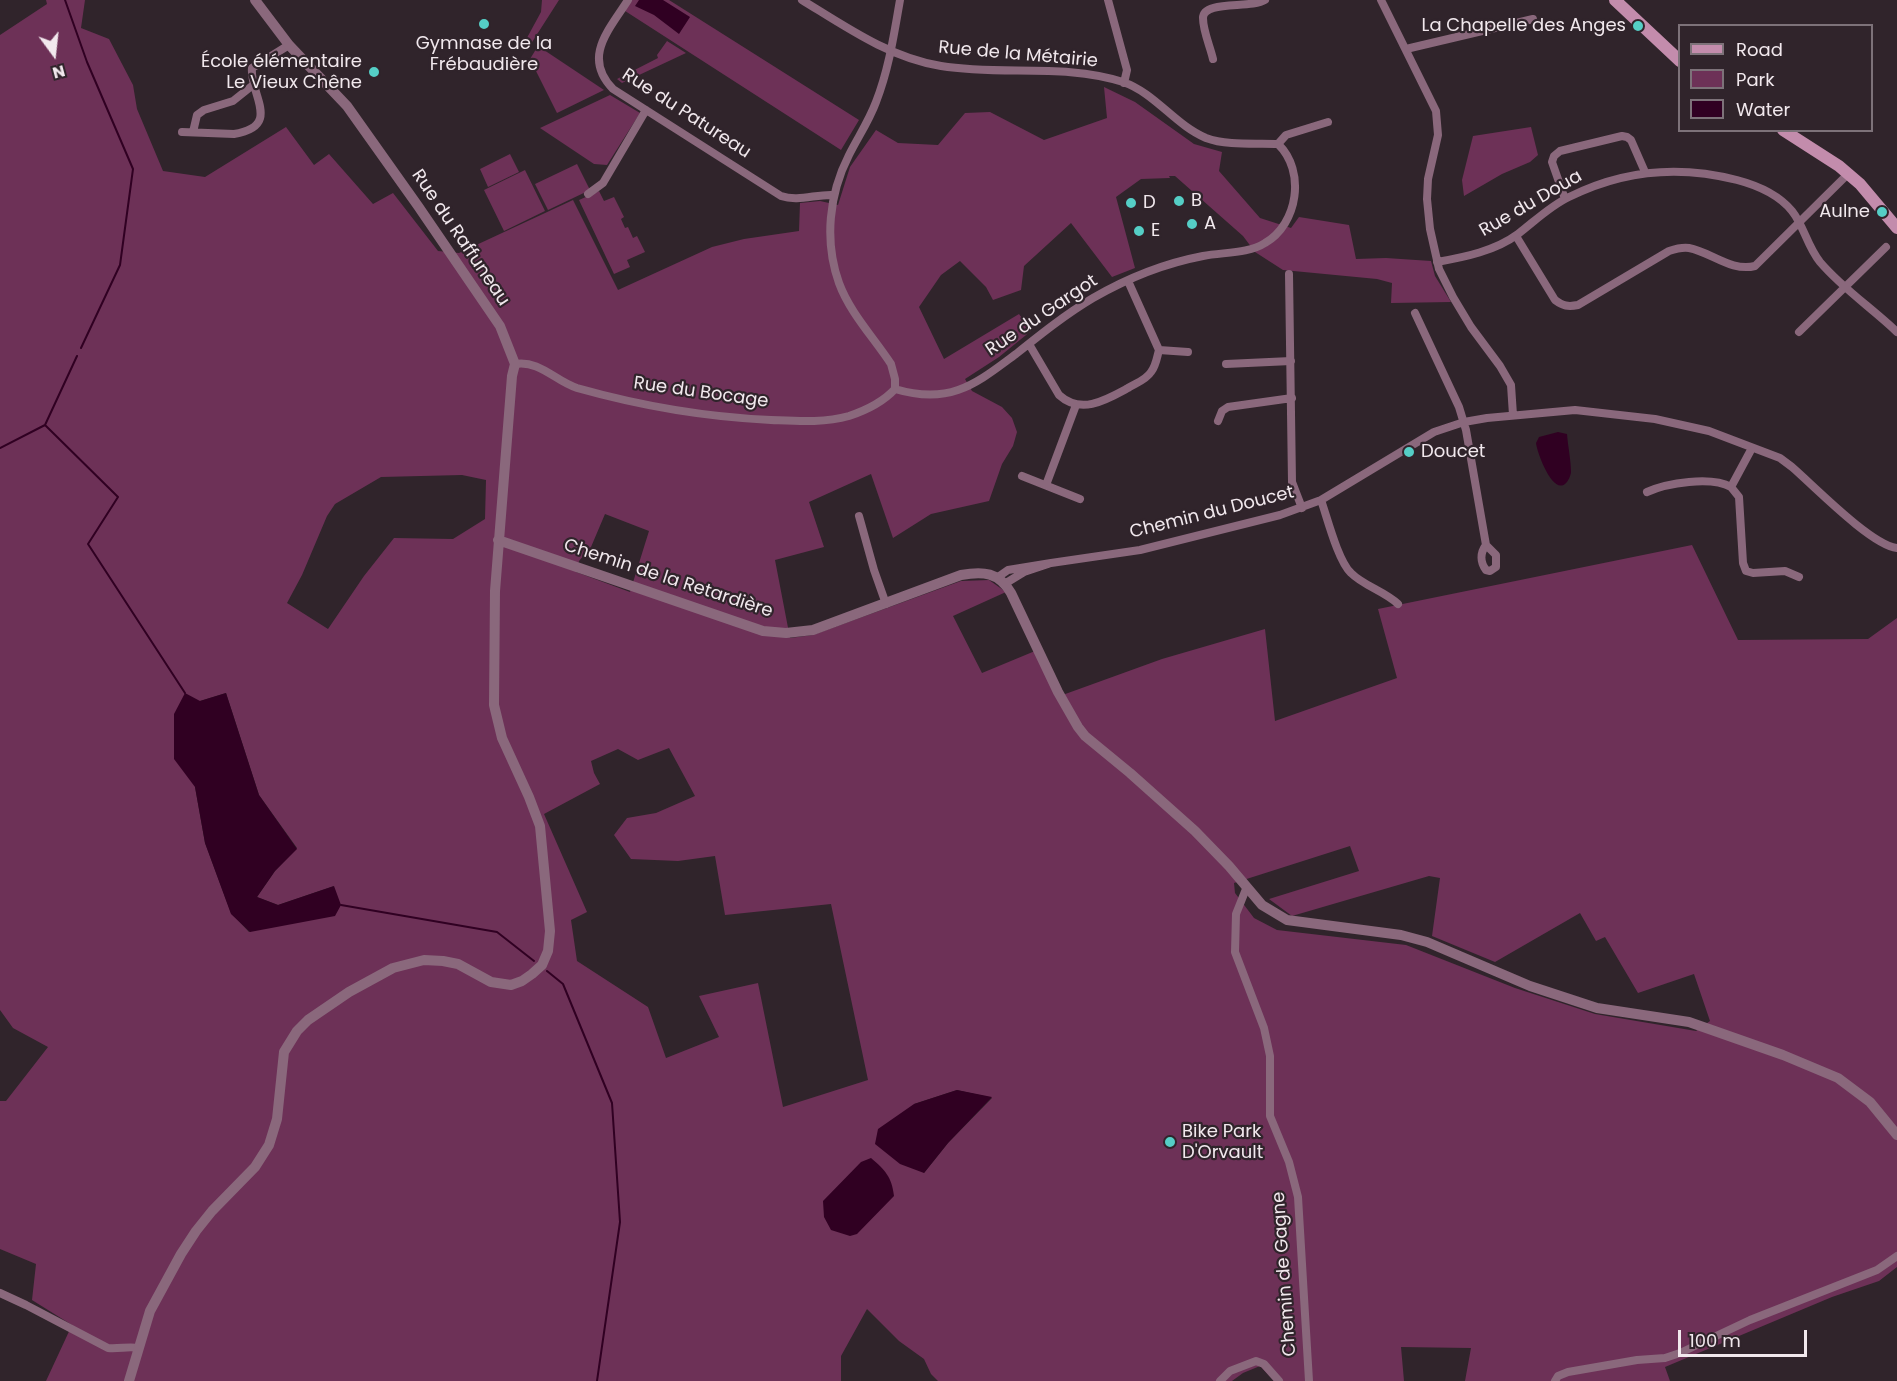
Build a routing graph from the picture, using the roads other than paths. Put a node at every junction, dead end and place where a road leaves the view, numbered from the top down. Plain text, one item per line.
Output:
1 (255, 0) edge
2 (628, 0) edge
3 (802, 0) edge
4 (900, 0) edge
5 (1108, 0) edge
6 (1265, 0) edge
7 (1382, 0) edge
8 (1615, 0) edge
9 (1533, 19) dead end
10 (289, 45) junction
11 (1406, 48) junction
12 (891, 51) junction
13 (1213, 59) dead end
14 (1678, 59) edge
15 (1124, 83) junction
16 (253, 85) junction
17 (646, 110) junction
18 (1328, 122) dead end
19 (182, 132) dead end
20 (193, 132) junction
21 (1787, 132) edge
22 (1278, 144) junction
23 (1645, 172) junction
24 (1848, 174) junction
25 (588, 194) dead end
26 (833, 195) junction
27 (1564, 199) junction
28 (1799, 223) junction
29 (1897, 228) edge
30 (1516, 236) junction
31 (1886, 247) dead end
32 (1437, 262) junction
33 (1289, 274) dead end
34 (1128, 281) junction
35 (1845, 287) junction
36 (1415, 313) dead end
37 (1799, 332) dead end
38 (1897, 332) edge
39 (1029, 344) junction
40 (1159, 350) junction
41 (1188, 352) dead end
42 (1291, 361) junction
43 (515, 364) junction
44 (1227, 364) dead end
45 (895, 388) junction
46 (1292, 398) junction
47 (1076, 405) junction
48 (1513, 415) junction
49 (1218, 421) dead end
50 (1464, 422) junction
51 (1752, 448) junction
52 (1022, 476) dead end
53 (1046, 485) junction
54 (1731, 487) junction
55 (1647, 492) dead end
56 (1080, 499) dead end
57 (1321, 500) junction
58 (1302, 508) junction
59 (859, 516) dead end
60 (498, 540) junction
61 (1486, 545) dead end
62 (1897, 548) edge
63 (1799, 578) dead end
64 (1002, 580) junction
65 (886, 604) junction
66 (1398, 604) dead end
67 (1246, 889) junction
68 (1897, 1136) edge
69 (1897, 1256) edge
70 (0, 1293) edge
71 (138, 1348) junction
72 (129, 1381) edge
73 (1220, 1381) edge
74 (1279, 1381) edge
75 (1309, 1381) edge
76 (1555, 1381) edge

1 - 10 street, Rue du Raffuneau
2 - 17 street, Rue du Patureau
3 - 12 street
4 - 12 street
5 - 15 street
6 - 13 street
7 - 11 street
8 - 14 main road
9 - 11 street
10 - 16 street
10 - 43 street, Rue du Raffuneau
11 - 32 street
12 - 15 street, Rue de la Métairie
12 - 26 street
15 - 22 street, Rue de la Métairie
16 - 20 street
16 - 20 street
17 - 25 street
17 - 26 street, Rue du Patureau
18 - 22 street
19 - 20 street
21 - 24 main road
22 - 34 street, Rue du Gargot
23 - 27 street, Rue du Doua
23 - 27 street
23 - 28 street, Rue du Doua
24 - 28 street
24 - 29 main road
26 - 45 street
27 - 30 street, Rue du Doua
28 - 30 street
28 - 35 street, Rue du Doua
30 - 32 street, Rue du Doua
31 - 35 street
32 - 48 street
33 - 42 street
34 - 39 street, Rue du Gargot
34 - 40 street
35 - 37 street
35 - 38 street, Rue du Doua
36 - 50 street
39 - 45 street, Rue du Gargot
39 - 47 street
40 - 41 street
40 - 47 street
42 - 44 street
42 - 46 street
43 - 45 street, Rue du Bocage
43 - 60 street
46 - 49 street
46 - 58 street
47 - 53 street
48 - 50 street, Chemin du Doucet
48 - 51 street, Chemin du Doucet
50 - 57 street, Chemin du Doucet
50 - 61 street
51 - 54 street
51 - 62 street, Chemin du Doucet
52 - 53 street
53 - 56 street
54 - 55 street
54 - 63 street
57 - 58 street, Chemin du Doucet
57 - 66 street
58 - 64 street, Chemin du Doucet
59 - 65 street
60 - 65 street, Chemin de la Retardière
60 - 71 street
64 - 65 street, Chemin de la Retardière
64 - 67 street
67 - 68 street
67 - 75 street, Chemin de Gagne
69 - 76 street
70 - 71 street
71 - 72 street
73 - 74 street

